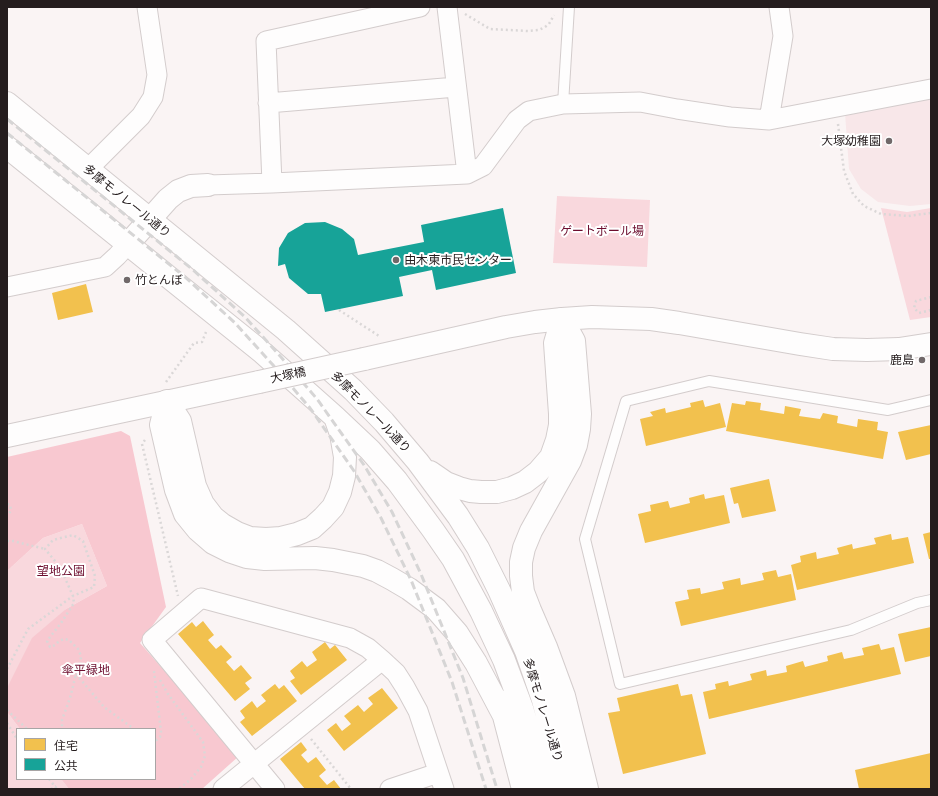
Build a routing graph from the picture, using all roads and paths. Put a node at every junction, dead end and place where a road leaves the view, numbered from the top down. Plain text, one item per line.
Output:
1 (147, 7) edge
2 (420, 7) edge
3 (447, 7) edge
4 (569, 7) edge
5 (779, 7) edge
6 (555, 12) dead end
7 (464, 13) dead end
8 (456, 87) junction
9 (931, 89) edge
10 (268, 103) junction
11 (7, 104) edge
12 (563, 104) junction
13 (836, 107) junction
14 (769, 120) junction
15 (7, 147) edge
16 (88, 169) junction
17 (467, 174) junction
18 (272, 183) junction
19 (208, 184) joint
20 (931, 213) edge
21 (150, 219) junction
22 (128, 244) junction
23 (7, 287) edge
24 (931, 297) edge
25 (339, 310) dead end
26 (931, 310) edge
27 (562, 319) junction
28 (208, 328) dead end
29 (380, 337) dead end
30 (931, 344) edge
31 (166, 393) junction
32 (931, 400) edge
33 (335, 417) junction
34 (7, 436) edge
35 (147, 437) dead end
36 (418, 462) junction
37 (7, 504) edge
38 (7, 515) edge
39 (434, 530) junction
40 (7, 541) edge
41 (44, 549) junction
42 (73, 596) junction
43 (931, 600) edge
44 (182, 614) junction
45 (382, 660) junction
46 (7, 669) edge
47 (76, 674) junction
48 (543, 700) junction
49 (7, 710) edge
50 (503, 714) junction
51 (7, 723) edge
52 (301, 726) junction
53 (26, 728) edge
54 (62, 728) edge
55 (133, 728) edge
56 (16, 737) edge
57 (156, 740) edge
58 (254, 764) junction
59 (441, 781) edge
60 (585, 781) edge
61 (56, 788) edge
62 (51, 789) edge
63 (179, 789) edge
64 (223, 789) edge
65 (275, 789) edge
66 (351, 789) edge
67 (390, 789) edge
68 (523, 789) edge
69 (544, 789) edge
70 (566, 789) edge

1 - 16 street
2 - 10 street
3 - 8 street
4 - 12 lane
5 - 14 street
6 - 7 path
8 - 10 street
8 - 17 street
9 - 13 street
10 - 18 street
11 - 16 main road, 多摩モノレール通り
12 - 14 street
12 - 17 street
13 - 14 street
13 - 20 path
15 - 22 main road, 多摩モノレール通り
16 - 21 main road, 多摩モノレール通り
17 - 18 street
18 - 19 street
19 - 21 main road
21 - 22 main road
21 - 36 main road, 多摩モノレール通り
22 - 23 street
22 - 33 main road, 多摩モノレール通り
24 - 26 path
25 - 29 path
27 - 30 main road, 大塚橋
27 - 31 main road, 大塚橋, bridge
27 - 36 main road
27 - 60 main road
28 - 31 path
31 - 33 main road
31 - 34 main road, 大塚橋
31 - 50 main road
32 - 43 lane
33 - 39 main road, 多摩モノレール通り
35 - 44 path
36 - 48 main road, 多摩モノレール通り
37 - 38 path
39 - 50 main road
39 - 69 main road, 多摩モノレール通り
40 - 41 path
41 - 42 path
41 - 42 path
42 - 46 path
42 - 47 path
44 - 45 street
44 - 58 street
45 - 52 street
45 - 59 street
47 - 54 path
47 - 55 path
48 - 60 main road
48 - 70 main road, 多摩モノレール通り
49 - 53 path
50 - 68 main road
51 - 56 path
52 - 58 street
52 - 66 path
57 - 63 path
58 - 64 street
58 - 65 street
59 - 67 street
61 - 62 path

